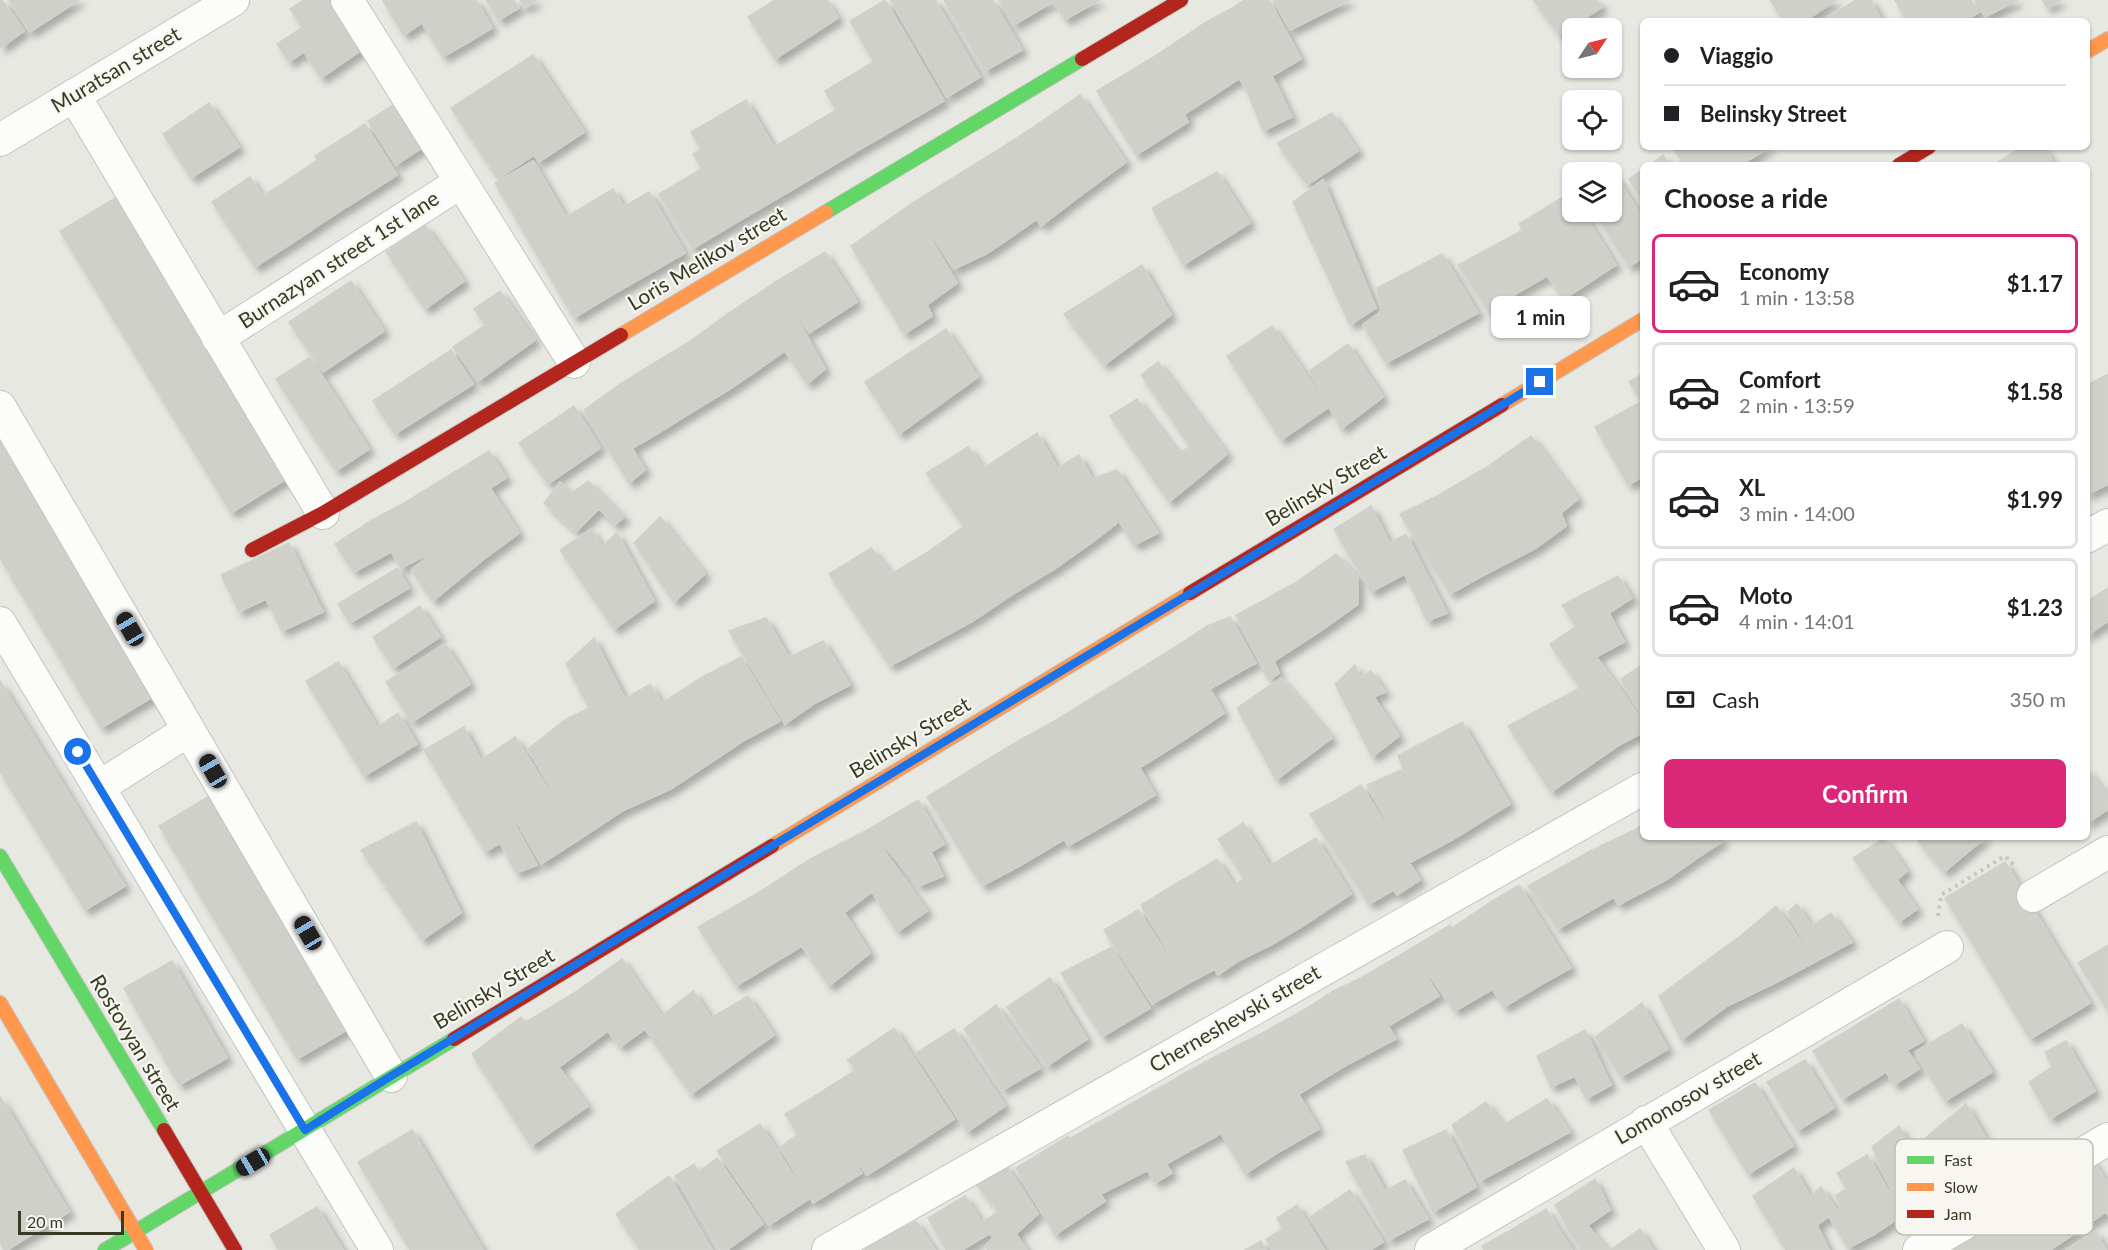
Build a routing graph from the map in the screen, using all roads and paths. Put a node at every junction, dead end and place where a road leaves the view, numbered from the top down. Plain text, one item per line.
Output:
1 (232, 0) edge
2 (347, 0) edge
3 (1181, 0) edge
4 (2108, 39) edge
5 (2090, 50) edge
6 (74, 95) junction
7 (0, 140) edge
8 (1924, 150) edge
9 (1904, 162) edge
10 (461, 182) junction
11 (1640, 321) edge
12 (218, 338) junction
13 (574, 362) junction
14 (0, 407) edge
15 (322, 513) junction
16 (2108, 525) edge
17 (2090, 535) edge
18 (252, 550) dead end
19 (0, 623) edge
20 (189, 730) junction
21 (99, 787) junction
22 (1640, 790) edge
23 (2108, 852) edge
24 (0, 856) edge
25 (2037, 893) joint
26 (1940, 951) joint
27 (0, 1003) edge
28 (391, 1076) junction
29 (1646, 1122) junction
30 (305, 1130) junction
31 (2108, 1139) edge
32 (2093, 1148) edge
33 (201, 1193) junction
34 (135, 1232) junction
35 (1945, 1235) edge
36 (105, 1250) edge
37 (146, 1250) edge
38 (235, 1250) edge
39 (377, 1250) edge
40 (828, 1250) edge
41 (1431, 1250) edge
42 (1724, 1250) edge
43 (1919, 1250) edge

1 - 6 street, Muratsan street
2 - 10 street, Burnazyan street 1st lane
3 - 13 main road, Loris Melikov street
4 - 5 main road
6 - 7 street, Muratsan street
6 - 12 street
8 - 9 main road
10 - 12 street, Burnazyan street 1st lane
10 - 13 street, Burnazyan street 1st lane
11 - 28 main road, Belinsky Street
12 - 15 street
13 - 15 main road, Loris Melikov street
14 - 20 street
15 - 18 main road, Loris Melikov street
16 - 17 street
19 - 21 street
20 - 21 street
20 - 28 street
21 - 30 street
22 - 40 street, Cherneshevski street
23 - 25 street
24 - 33 main road, Rostovyan street
25 - 26 path
26 - 29 street, Lomonosov street
27 - 34 main road
28 - 30 main road, Belinsky Street
29 - 41 street, Lomonosov street
29 - 42 street
30 - 33 main road, Belinsky Street
30 - 39 street
31 - 32 street
33 - 34 main road, Belinsky Street
33 - 38 main road, Rostovyan street
34 - 36 main road, Belinsky Street
34 - 37 main road
35 - 43 street

